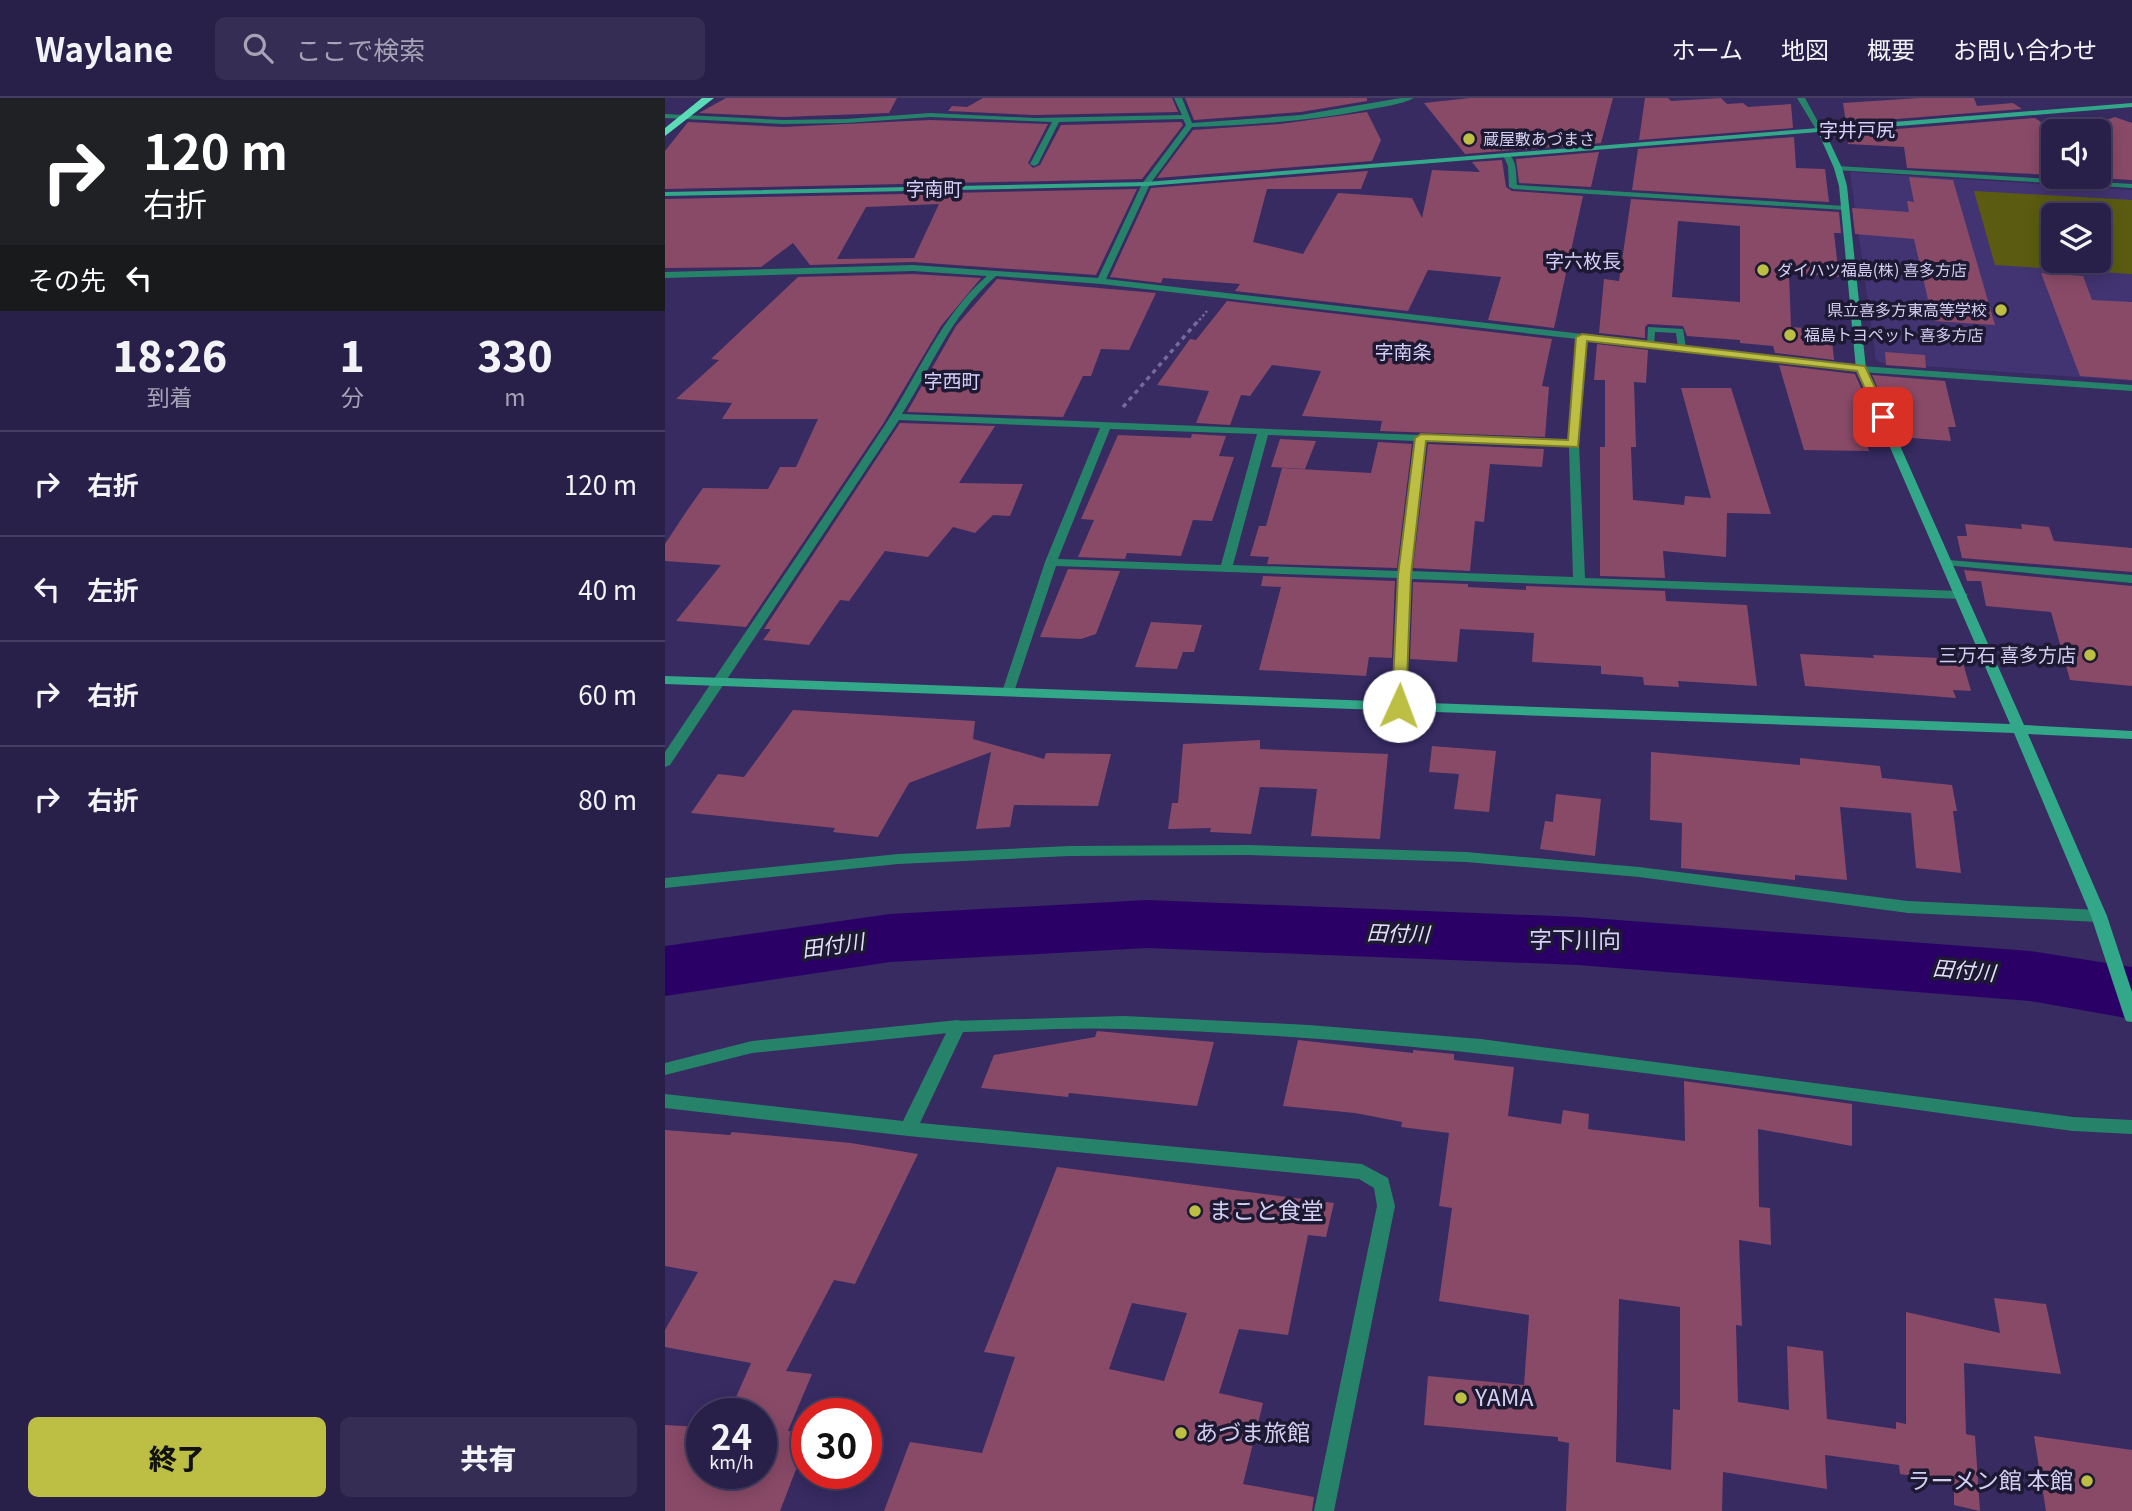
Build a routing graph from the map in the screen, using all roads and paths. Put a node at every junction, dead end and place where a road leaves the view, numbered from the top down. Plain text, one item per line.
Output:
1 (709, 98) edge
2 (1178, 98) edge
3 (1410, 98) edge
4 (1801, 98) edge
5 (2132, 105) edge
6 (665, 116) edge
7 (685, 117) junction
8 (1185, 117) junction
9 (1057, 119) junction
10 (1190, 125) junction
11 (1819, 129) junction
12 (665, 133) edge
13 (1507, 155) junction
14 (1034, 164) dead end
15 (1838, 168) junction
16 (1146, 184) junction
17 (2132, 186) edge
18 (665, 194) edge
19 (1845, 208) junction
20 (995, 273) junction
21 (665, 275) edge
22 (1101, 281) junction
23 (1223, 293) junction
24 (1582, 337) junction
25 (1650, 345) junction
26 (1682, 348) junction
27 (1861, 369) junction
28 (2132, 388) edge
29 (896, 417) junction
30 (1106, 426) junction
31 (1263, 433) junction
32 (1421, 438) junction
33 (1574, 444) junction
34 (1051, 562) junction
35 (1948, 563) junction
36 (1226, 569) junction
37 (1404, 575) junction
38 (2132, 579) edge
39 (1579, 582) junction
40 (1962, 595) junction
41 (665, 680) edge
42 (718, 681) junction
43 (1009, 689) junction
44 (1399, 706) junction
45 (2019, 727) junction
46 (2132, 735) edge
47 (665, 762) edge
48 (665, 883) edge
49 (2099, 916) junction
50 (2132, 1016) edge
51 (958, 1026) junction
52 (665, 1069) edge
53 (665, 1101) edge
54 (2132, 1127) edge
55 (908, 1129) junction
56 (1324, 1511) edge

1 - 7 highway
2 - 8 street
3 - 10 street
4 - 11 street
5 - 11 street
6 - 7 street
7 - 9 street
7 - 12 highway
8 - 9 street
8 - 10 street
9 - 14 street
10 - 16 street
11 - 13 street
11 - 15 street
13 - 16 street
13 - 19 street
15 - 17 street
15 - 19 street
16 - 18 street
16 - 22 street
19 - 27 street
20 - 21 street
20 - 22 street
20 - 29 street
22 - 23 street
23 - 24 street
23 - 30 path
24 - 25 street
24 - 33 street
25 - 26 street
25 - 26 lane
26 - 27 street
27 - 28 street
27 - 35 street
29 - 30 street
29 - 42 street
30 - 31 street
30 - 34 street
31 - 32 street
31 - 36 street
32 - 33 street
32 - 37 street
33 - 39 street
34 - 36 street
34 - 43 street
35 - 38 street
35 - 40 street
36 - 37 street
37 - 39 street
37 - 44 street
39 - 40 street
40 - 45 street
41 - 42 street
42 - 43 street
42 - 47 street
43 - 44 street
44 - 45 street
45 - 46 street
45 - 49 street
48 - 49 street
49 - 50 street
51 - 52 lane
51 - 54 street
51 - 55 street
53 - 55 street
55 - 56 street

